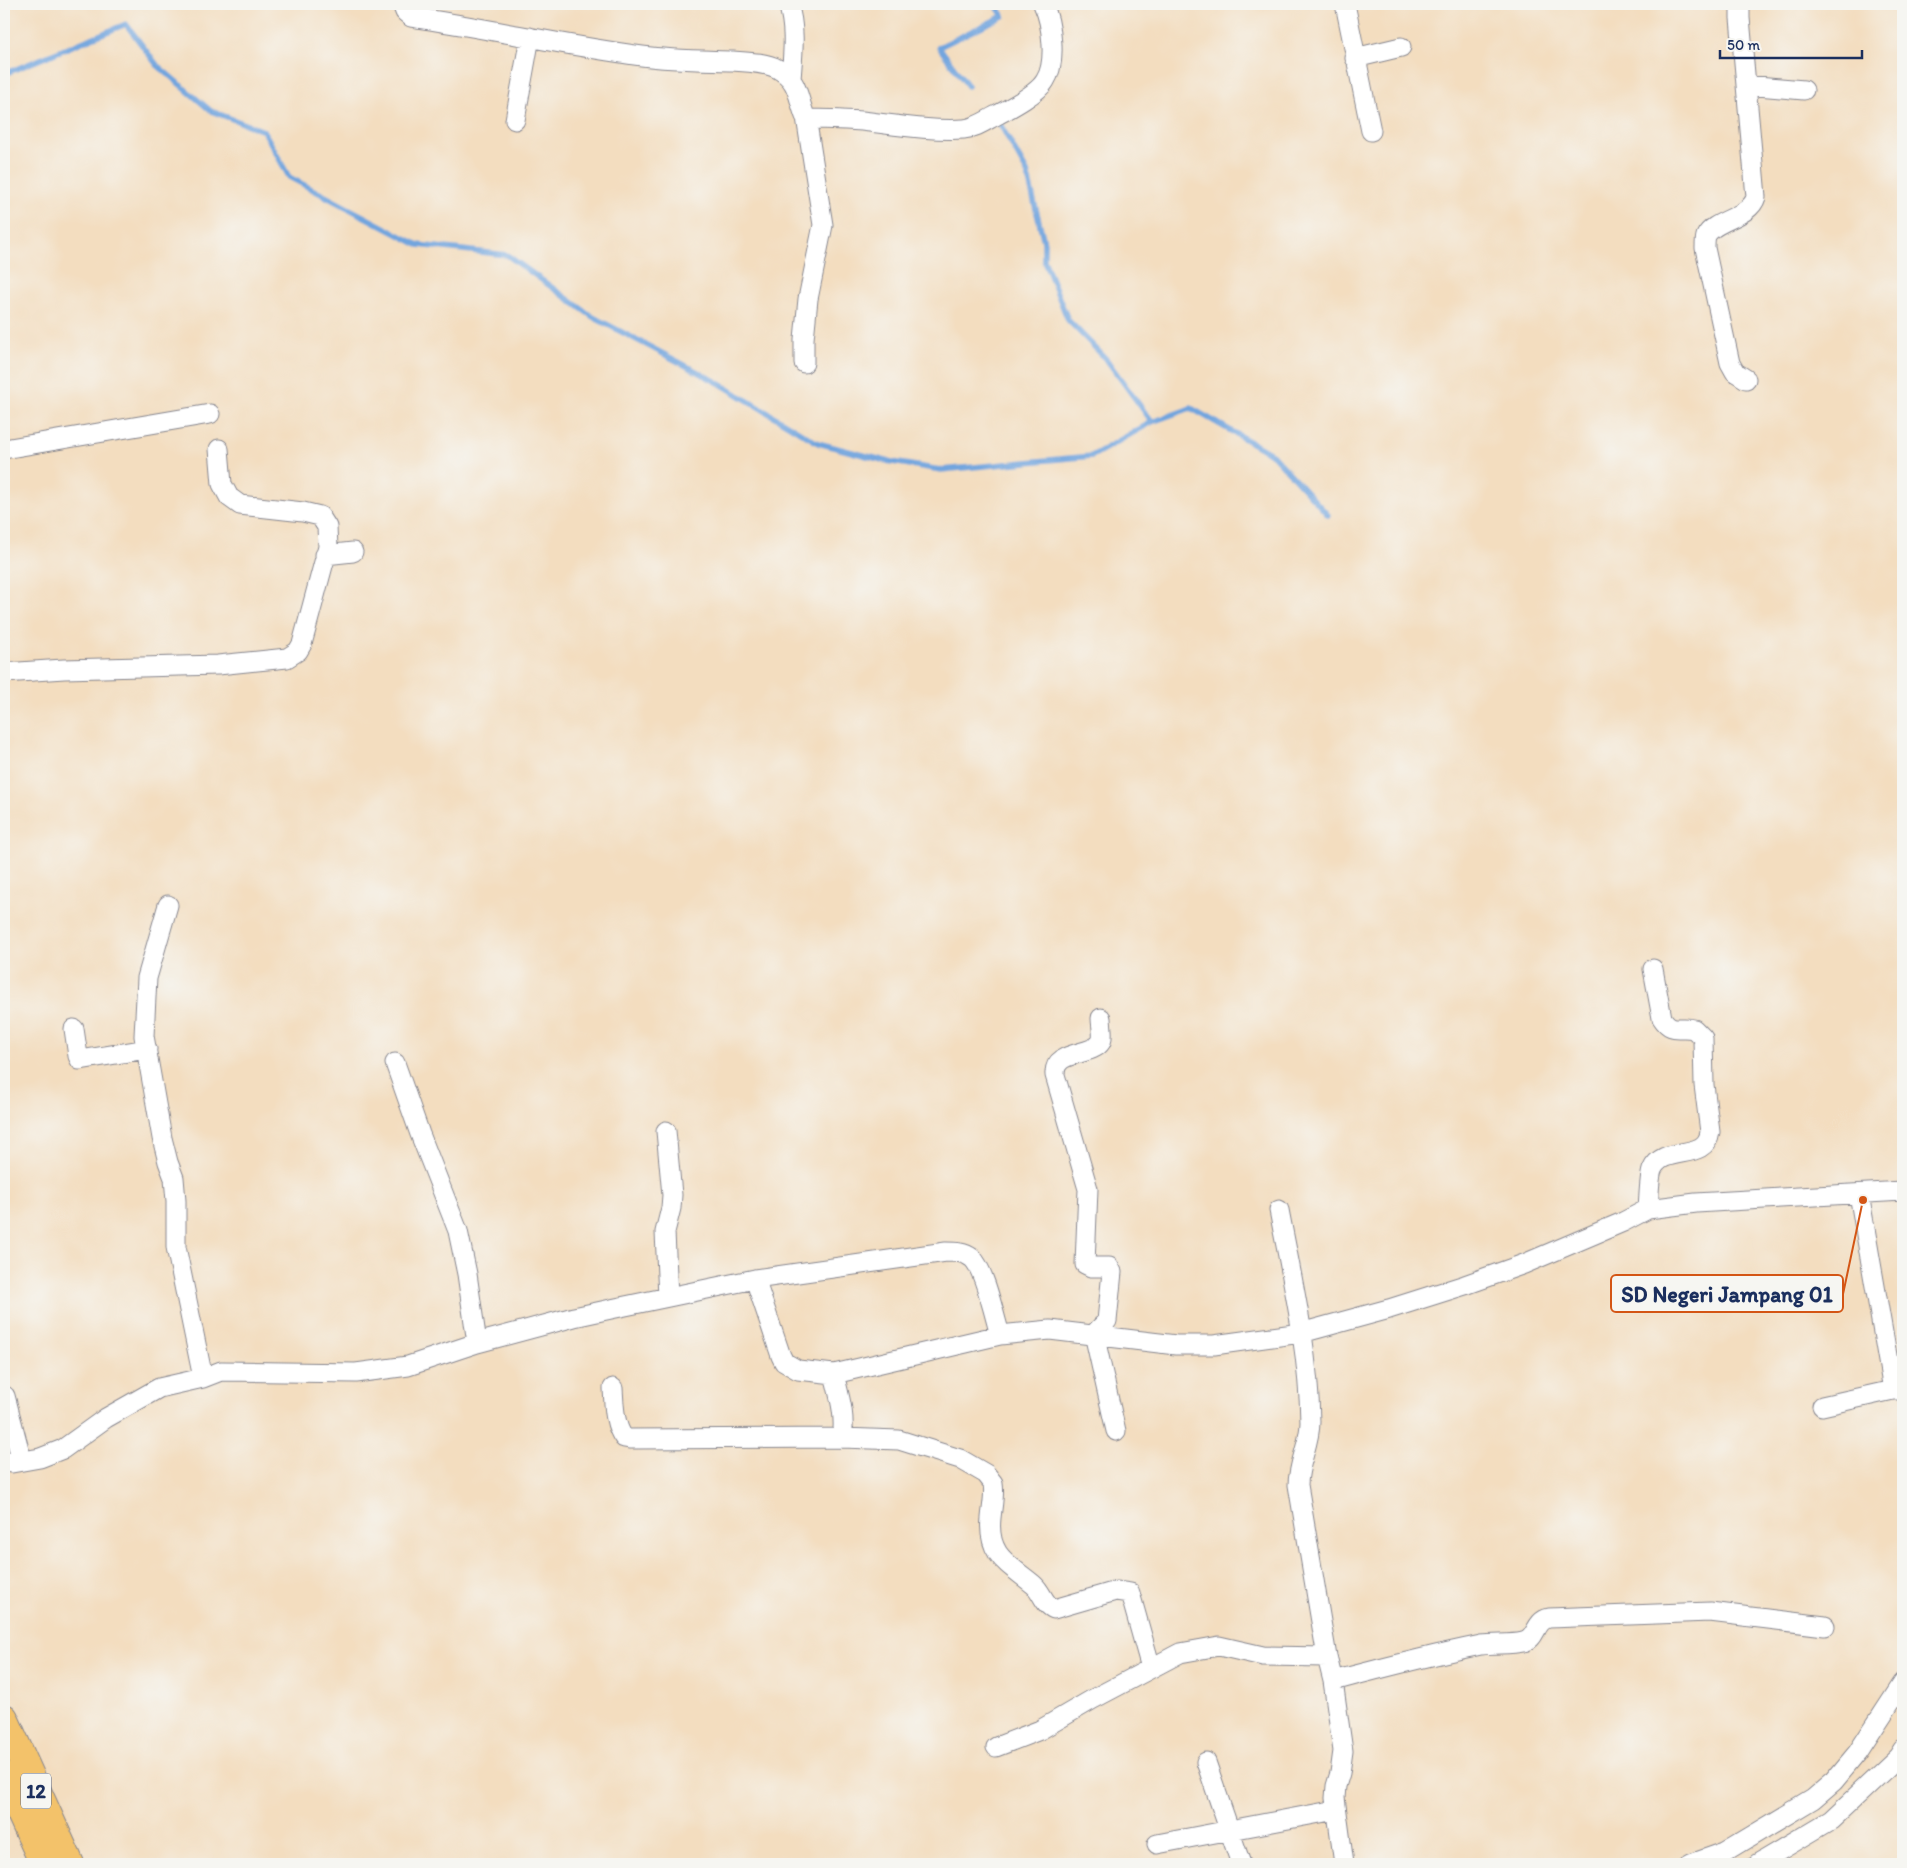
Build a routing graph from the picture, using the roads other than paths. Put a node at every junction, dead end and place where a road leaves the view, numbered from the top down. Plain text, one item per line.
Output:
1 (402, 4) edge
2 (788, 4) edge
3 (1044, 4) edge
4 (1345, 4) edge
5 (1740, 4) edge
6 (530, 37) junction
7 (1401, 47) dead end
8 (1355, 58) junction
9 (791, 79) junction
10 (1746, 85) junction
11 (1804, 90) dead end
12 (806, 117) junction
13 (515, 120) dead end
14 (1371, 131) dead end
15 (804, 363) dead end
16 (1746, 379) dead end
17 (210, 414) dead end
18 (4, 448) edge
19 (219, 449) dead end
20 (353, 552) dead end
21 (326, 555) junction
22 (4, 673) edge
23 (168, 905) dead end
24 (1653, 969) dead end
25 (1101, 1018) dead end
26 (74, 1029) dead end
27 (147, 1049) junction
28 (395, 1063) dead end
29 (666, 1131) dead end
30 (1903, 1190) edge
31 (1859, 1194) junction
32 (1648, 1209) junction
33 (1278, 1210) dead end
34 (755, 1279) junction
35 (668, 1297) junction
36 (1301, 1333) junction
37 (1094, 1334) junction
38 (1000, 1335) junction
39 (477, 1343) junction
40 (834, 1374) junction
41 (203, 1378) junction
42 (613, 1388) dead end
43 (1898, 1390) edge
44 (5, 1396) edge
45 (1822, 1406) dead end
46 (1116, 1431) dead end
47 (842, 1438) junction
48 (13, 1462) edge
49 (1824, 1626) dead end
50 (1327, 1657) junction
51 (1151, 1668) junction
52 (1333, 1681) junction
53 (1903, 1683) edge
54 (4, 1718) edge
55 (996, 1747) dead end
56 (1903, 1749) edge
57 (1206, 1762) dead end
58 (4, 1776) edge
59 (1336, 1810) junction
60 (11, 1813) edge
61 (1230, 1830) junction
62 (1157, 1844) dead end
63 (1728, 1858) edge
64 (44, 1864) edge
65 (70, 1864) edge
66 (1241, 1864) edge
67 (1344, 1864) edge
68 (1691, 1864) edge
69 (1757, 1864) edge

1 - 6 street
2 - 9 street
3 - 12 street
4 - 8 street
5 - 10 street
6 - 9 street
6 - 13 street
7 - 8 street
8 - 14 street
9 - 12 street
10 - 11 street
10 - 16 street
12 - 15 street
17 - 18 street
19 - 21 street
20 - 21 street
21 - 22 street
23 - 27 street
24 - 32 street
25 - 37 street
26 - 27 street
27 - 41 street
28 - 39 street
29 - 35 street
30 - 31 street
31 - 32 street
31 - 43 street
32 - 36 street
33 - 36 street
34 - 35 street
34 - 38 street
34 - 40 street
35 - 39 street
36 - 37 street
36 - 50 street
37 - 38 street
37 - 46 street
38 - 40 street
39 - 41 street
40 - 47 street
41 - 48 street
42 - 47 street
43 - 45 street
44 - 48 street
47 - 51 street
49 - 52 street
50 - 51 street
50 - 52 street
51 - 55 street
52 - 59 street
53 - 63 street
54 - 65 highway, 12
56 - 69 street
57 - 61 street
58 - 60 highway, 12
59 - 61 street
59 - 67 street
60 - 64 highway, 12
61 - 62 street
61 - 66 street
63 - 68 street

